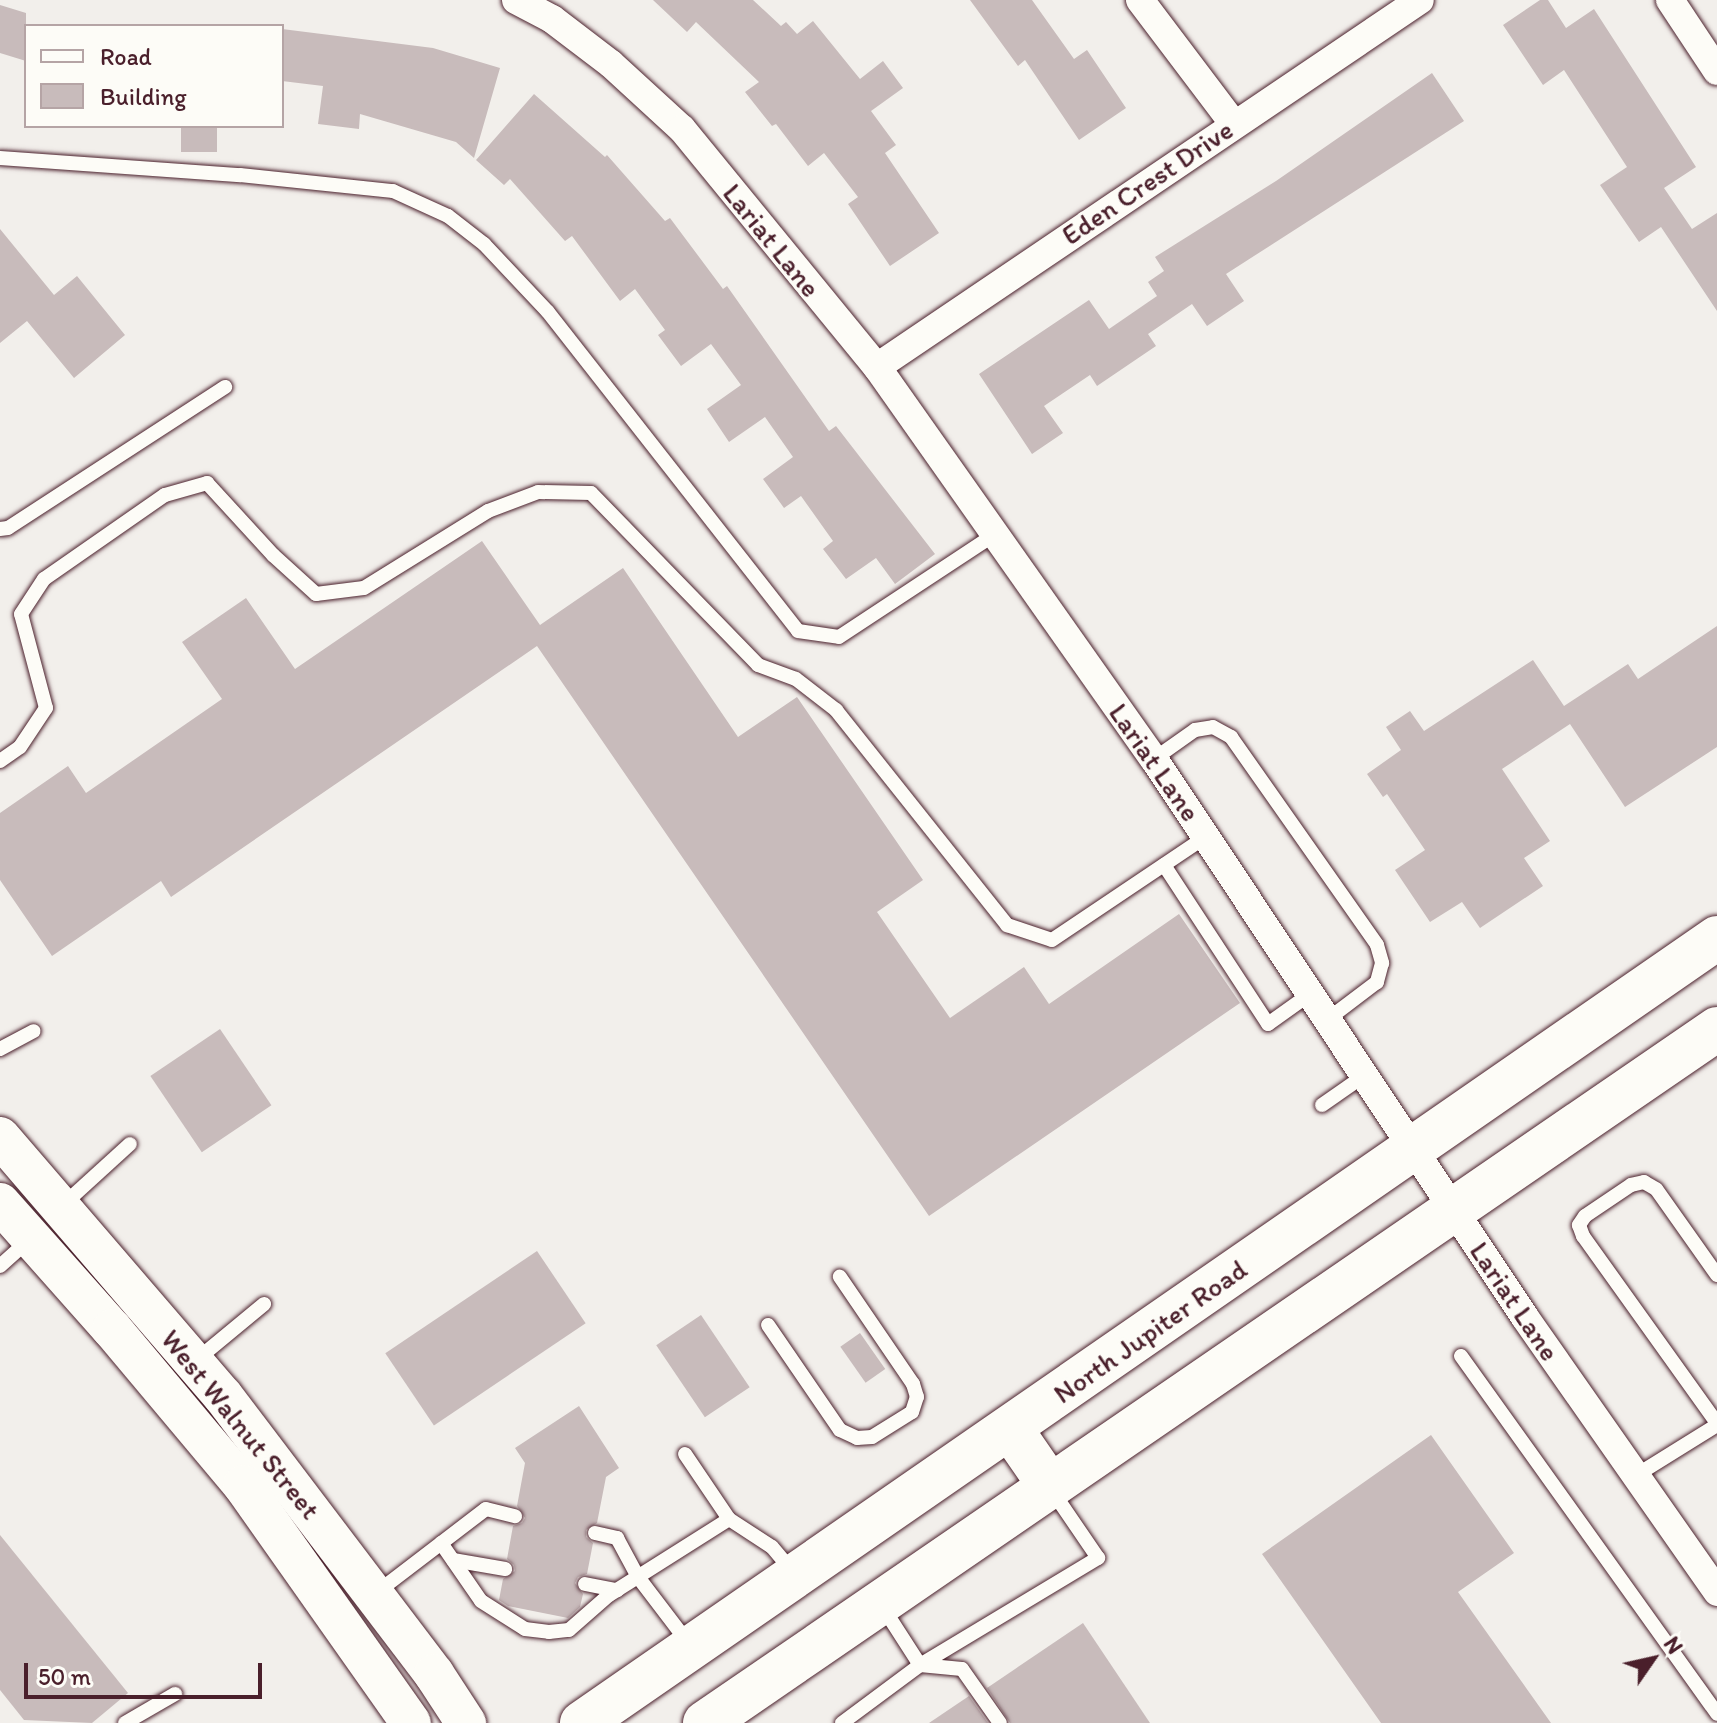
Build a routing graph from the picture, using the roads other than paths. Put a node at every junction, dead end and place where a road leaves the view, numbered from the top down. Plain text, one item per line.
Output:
1 (516, 0) edge
2 (1140, 0) edge
3 (1420, 0) edge
4 (1670, 0) edge
5 (1717, 71) edge
6 (1233, 123) junction
7 (0, 158) edge
8 (877, 367) junction
9 (225, 387) dead end
10 (0, 529) edge
11 (995, 534) junction
12 (1154, 759) junction
13 (0, 761) edge
14 (1207, 836) junction
15 (1164, 865) junction
16 (1717, 938) edge
17 (1310, 994) junction
18 (1328, 1019) junction
19 (1717, 1029) edge
20 (34, 1031) dead end
21 (0, 1049) edge
22 (1365, 1075) junction
23 (1322, 1105) dead end
24 (0, 1137) edge
25 (130, 1144) dead end
26 (1413, 1149) junction
27 (0, 1160) edge
28 (0, 1203) edge
29 (60, 1207) junction
30 (1453, 1208) junction
31 (31, 1238) junction
32 (0, 1266) edge
33 (1717, 1275) edge
34 (840, 1277) dead end
35 (264, 1304) dead end
36 (768, 1325) dead end
37 (189, 1356) junction
38 (1461, 1356) dead end
39 (1717, 1424) edge
40 (1010, 1428) junction
41 (685, 1454) dead end
42 (1635, 1476) junction
43 (1050, 1486) junction
44 (515, 1516) dead end
45 (729, 1519) junction
46 (595, 1533) dead end
47 (441, 1543) junction
48 (453, 1560) junction
49 (505, 1569) dead end
50 (796, 1575) junction
51 (638, 1577) junction
52 (585, 1584) dead end
53 (617, 1590) junction
54 (1717, 1592) edge
55 (374, 1594) junction
56 (880, 1603) junction
57 (692, 1647) junction
58 (920, 1665) junction
59 (175, 1694) dead end
60 (1717, 1714) edge
61 (725, 1717) edge
62 (125, 1723) edge
63 (411, 1723) edge
64 (466, 1723) edge
65 (582, 1723) edge
66 (842, 1723) edge
67 (1000, 1723) edge

1 - 8 street, Lariat Lane
2 - 6 street
3 - 6 street, Eden Crest Drive
4 - 5 street
6 - 8 street, Eden Crest Drive
7 - 11 lane
8 - 11 street, Lariat Lane
9 - 10 lane
11 - 12 street, Lariat Lane
12 - 14 street, Lariat Lane
12 - 18 lane
13 - 15 lane
14 - 15 lane
14 - 17 street, Lariat Lane
15 - 17 lane
16 - 26 main road, North Jupiter Road
17 - 18 street, Lariat Lane
18 - 22 street, Lariat Lane
19 - 30 main road
20 - 21 lane
22 - 23 lane
22 - 26 street, Lariat Lane
24 - 29 main road, West Walnut Street
25 - 29 lane
26 - 30 street, Lariat Lane
26 - 40 main road, North Jupiter Road
27 - 29 main road
28 - 31 main road, West Walnut Street
29 - 37 main road, West Walnut Street
30 - 42 street, Lariat Lane
30 - 43 main road
31 - 32 lane
31 - 37 main road
31 - 63 main road, West Walnut Street
33 - 39 lane
34 - 36 lane
35 - 37 lane
37 - 55 main road, West Walnut Street
38 - 60 lane
39 - 42 lane
40 - 43 main road
40 - 50 main road, North Jupiter Road
41 - 45 lane
42 - 54 street, Lariat Lane
43 - 56 main road
43 - 58 lane
44 - 47 lane
45 - 50 lane
45 - 51 lane
46 - 51 lane
47 - 48 lane
47 - 55 lane
48 - 49 lane
48 - 53 lane
50 - 57 main road, North Jupiter Road
51 - 53 lane
51 - 57 lane
52 - 53 lane
55 - 64 main road, West Walnut Street
56 - 58 lane
56 - 61 main road
57 - 65 main road, North Jupiter Road
58 - 66 lane
58 - 67 lane
59 - 62 lane

